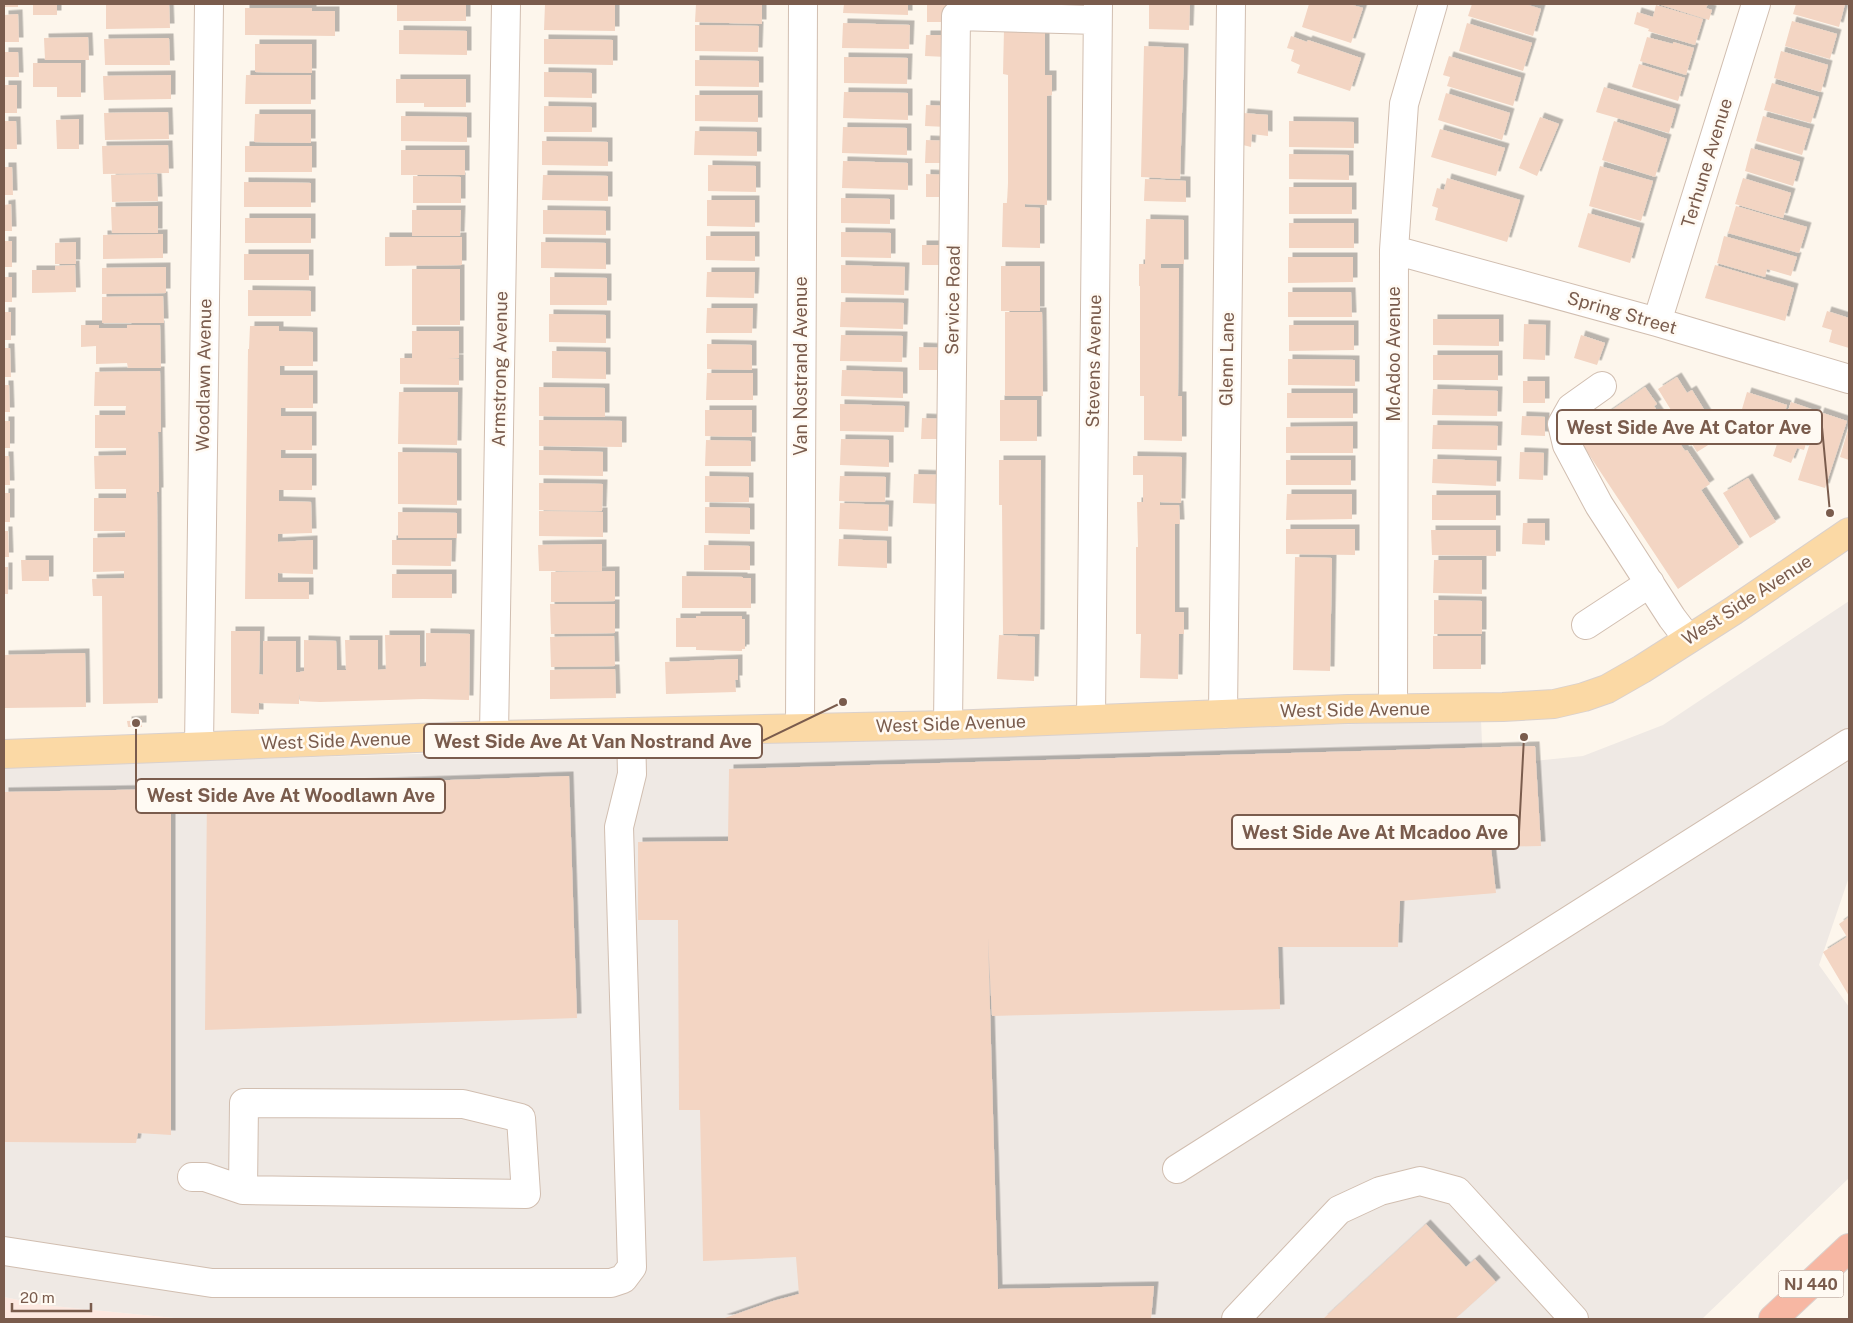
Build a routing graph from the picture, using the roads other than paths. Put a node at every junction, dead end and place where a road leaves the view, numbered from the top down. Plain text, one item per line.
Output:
1 (209, 4) edge
2 (506, 4) edge
3 (803, 4) edge
4 (1231, 4) edge
5 (1433, 4) edge
6 (1756, 4) edge
7 (1097, 12) edge
8 (1394, 250) junction
9 (1658, 322) junction
10 (1849, 379) edge
11 (1602, 386) dead end
12 (1849, 532) edge
13 (1650, 583) junction
14 (1586, 625) dead end
15 (1688, 640) junction
16 (1393, 708) junction
17 (1223, 714) junction
18 (1091, 718) junction
19 (948, 725) junction
20 (800, 728) junction
21 (631, 732) junction
22 (494, 735) junction
23 (1849, 743) edge
24 (199, 746) junction
25 (4, 754) edge
26 (1178, 1169) dead end
27 (192, 1177) dead end
28 (243, 1190) junction
29 (1849, 1248) edge
30 (4, 1250) edge
31 (1236, 1319) edge
32 (1574, 1319) edge
33 (1773, 1319) edge

1 - 24 street, Woodlawn Avenue
2 - 22 street, Armstrong Avenue
3 - 20 street, Van Nostrand Avenue
4 - 17 street, Glenn Lane
5 - 8 street, McAdoo Avenue
6 - 9 street, Terhune Avenue
7 - 18 street, Stevens Avenue
7 - 19 street, Service Road
8 - 9 street, Spring Street
8 - 16 street, McAdoo Avenue
9 - 10 street, Spring Street
11 - 13 street
12 - 15 main road, West Side Avenue
13 - 14 street
13 - 15 street
15 - 16 main road, West Side Avenue
16 - 17 main road, West Side Avenue
17 - 18 main road, West Side Avenue
18 - 19 main road, West Side Avenue
19 - 20 main road, West Side Avenue
20 - 21 main road, West Side Avenue
21 - 22 main road, West Side Avenue
21 - 30 street
22 - 24 main road, West Side Avenue
23 - 26 street
24 - 25 main road, West Side Avenue
27 - 28 street
28 - 28 street
29 - 33 highway, NJ 440
31 - 32 street

